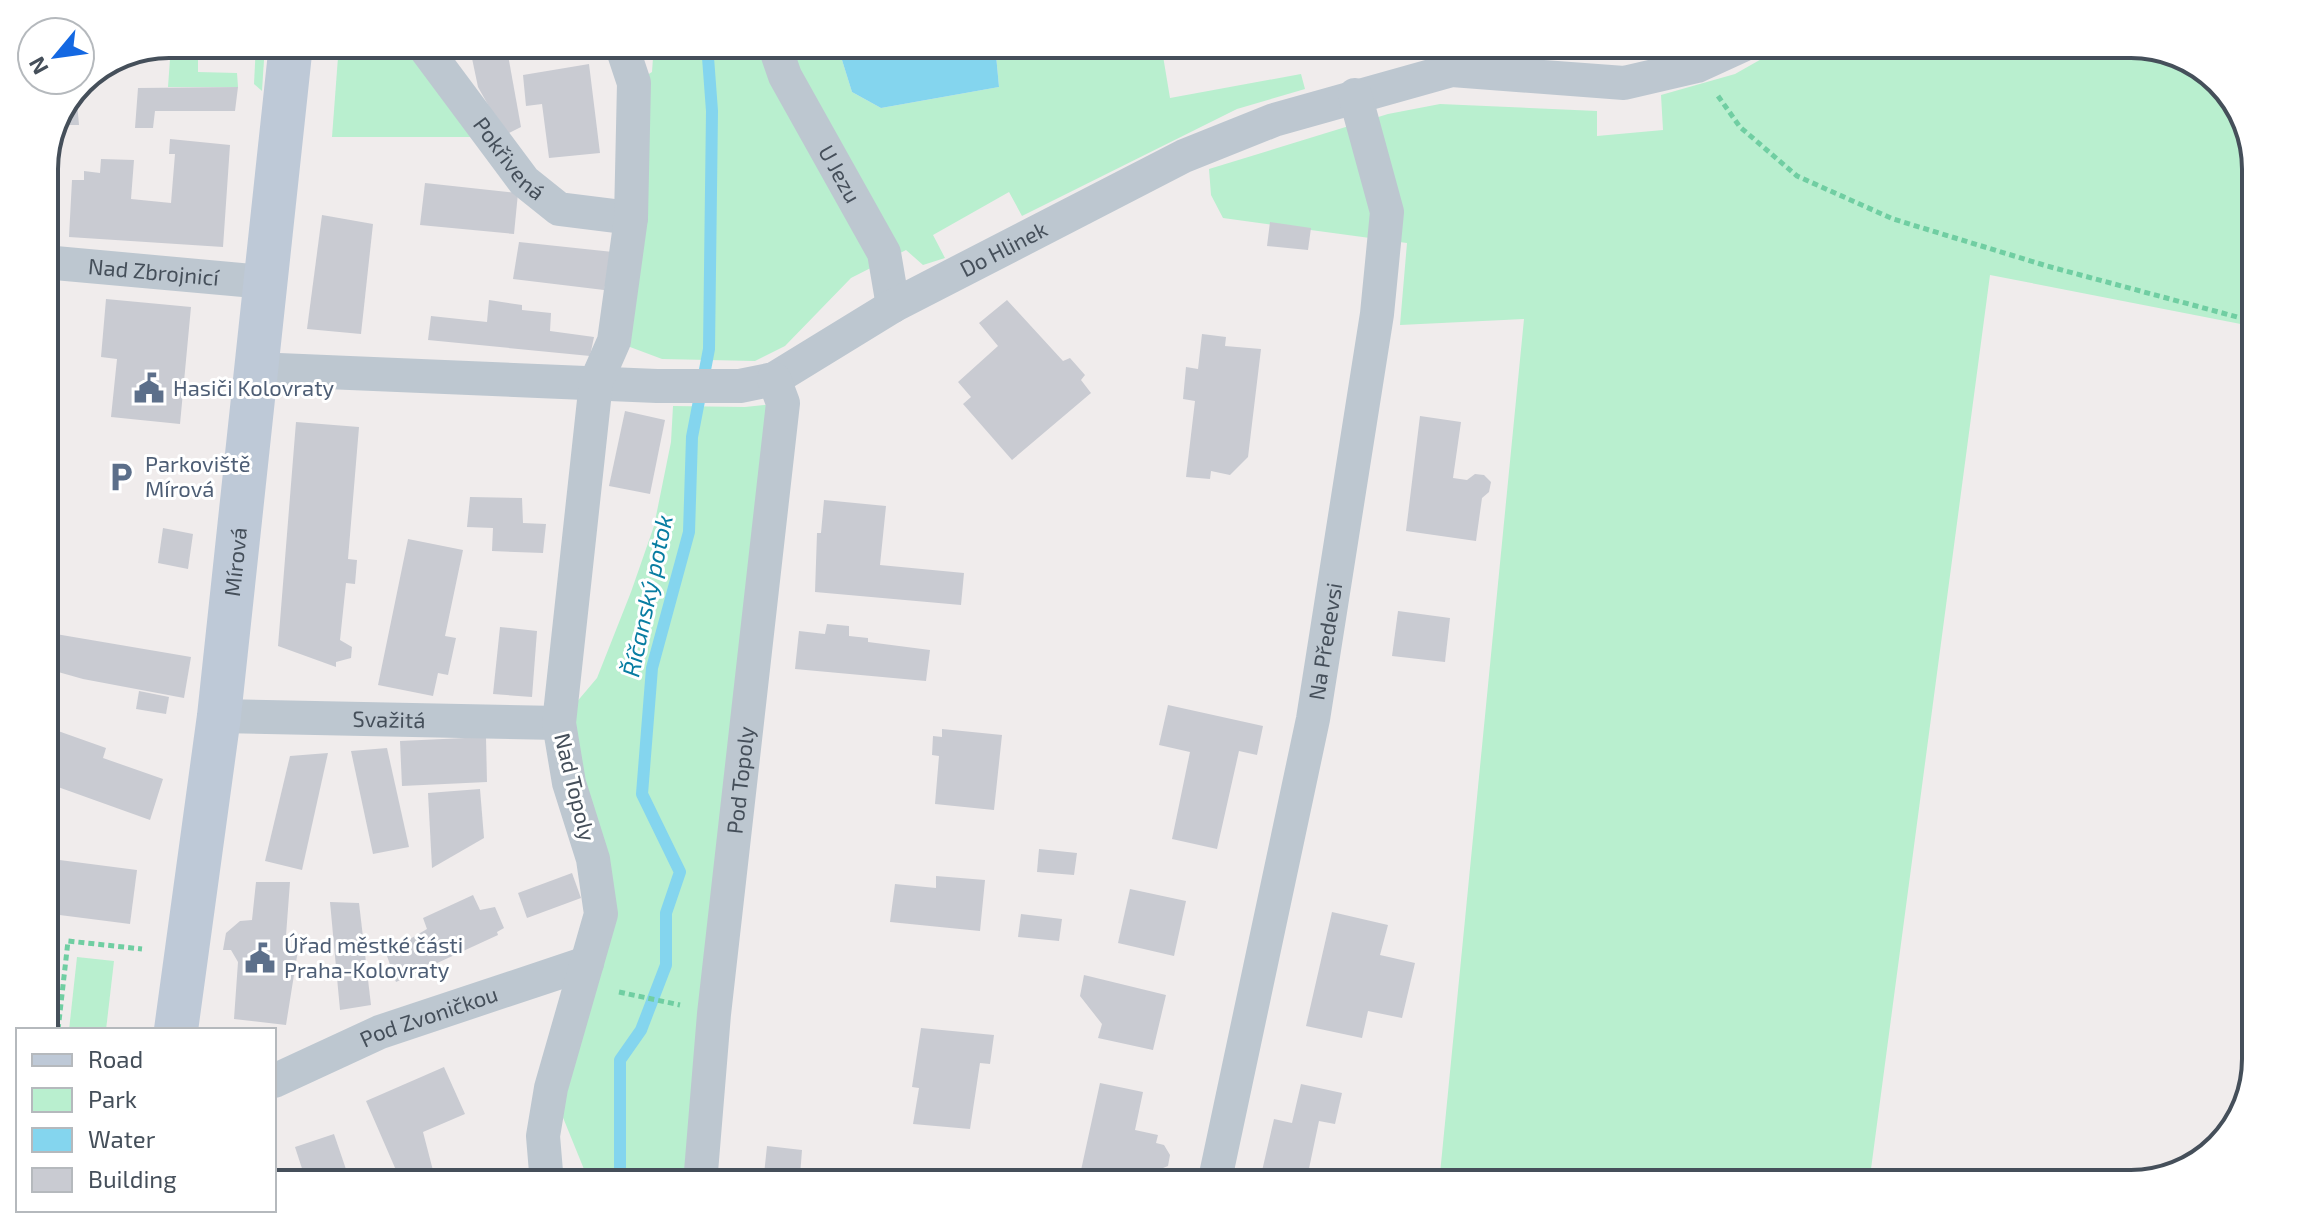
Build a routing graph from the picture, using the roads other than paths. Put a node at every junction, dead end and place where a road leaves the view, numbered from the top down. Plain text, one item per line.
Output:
1 (289, 58) edge
2 (432, 58) edge
3 (626, 58) edge
4 (779, 58) edge
5 (1448, 58) edge
6 (1457, 58) edge
7 (1714, 58) edge
8 (1355, 95) junction
9 (631, 218) junction
10 (58, 263) edge
11 (264, 282) junction
12 (893, 306) junction
13 (255, 369) junction
14 (774, 379) junction
15 (596, 382) junction
16 (219, 716) junction
17 (559, 723) junction
18 (597, 976) junction
19 (176, 1028) edge
20 (276, 1080) edge
21 (546, 1170) edge
22 (701, 1170) edge
23 (1217, 1170) edge

1 - 11 street, Mírová
2 - 9 street, Pokřivená
3 - 9 street
4 - 12 street, U Jezu
5 - 8 street, Do Hlinek
6 - 7 street, Do Hlinek
8 - 12 street, Do Hlinek
8 - 23 street, Na Předevsi
9 - 15 street
10 - 11 street, Nad Zbrojnicí
11 - 13 street, Mírová
12 - 14 street, Do Hlinek
13 - 15 street, Do Hlinek
13 - 16 street, Mírová
14 - 15 street, Do Hlinek
14 - 22 street, Pod Topoly
15 - 17 street, Nad Topoly
16 - 17 street, Svažitá
16 - 19 street, Mírová
17 - 18 street, Nad Topoly
18 - 20 street, Pod Zvoničkou
18 - 21 street, Nad Topoly

